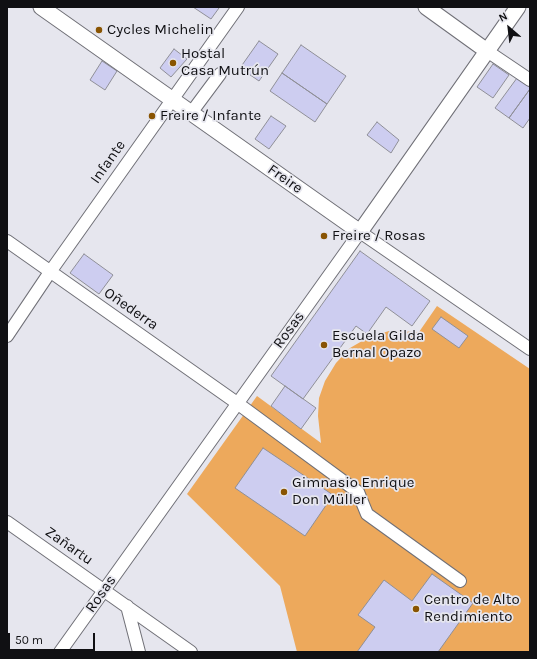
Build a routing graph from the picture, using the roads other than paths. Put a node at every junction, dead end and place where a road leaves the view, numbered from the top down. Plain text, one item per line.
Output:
1 (42, 7) edge
2 (238, 7) edge
3 (426, 7) edge
4 (518, 7) edge
5 (487, 50) junction
6 (220, 74) dead end
7 (530, 80) edge
8 (172, 99) junction
9 (191, 113) junction
10 (360, 232) junction
11 (7, 241) edge
12 (50, 272) junction
13 (7, 336) edge
14 (530, 349) edge
15 (237, 403) junction
16 (7, 522) edge
17 (460, 581) dead end
18 (104, 589) junction
19 (127, 606) junction
20 (60, 652) edge
21 (139, 652) edge
22 (191, 652) edge

1 - 8 main road, Freire
2 - 8 street, Infante
3 - 5 main road
4 - 5 main road, Rosas
5 - 7 street
5 - 10 main road, Rosas
6 - 9 street
8 - 9 main road, Freire
8 - 12 street, Infante
9 - 10 main road, Freire
10 - 14 street, Freire
10 - 15 street, Rosas
11 - 12 street, Oñederra
12 - 13 street, Infante
12 - 15 street, Oñederra
15 - 17 street, Oñederra
15 - 18 street, Rosas
16 - 18 street, Zañartu
18 - 19 street, Zañartu
18 - 20 street, Rosas
19 - 21 street
19 - 22 street, Zañartu

